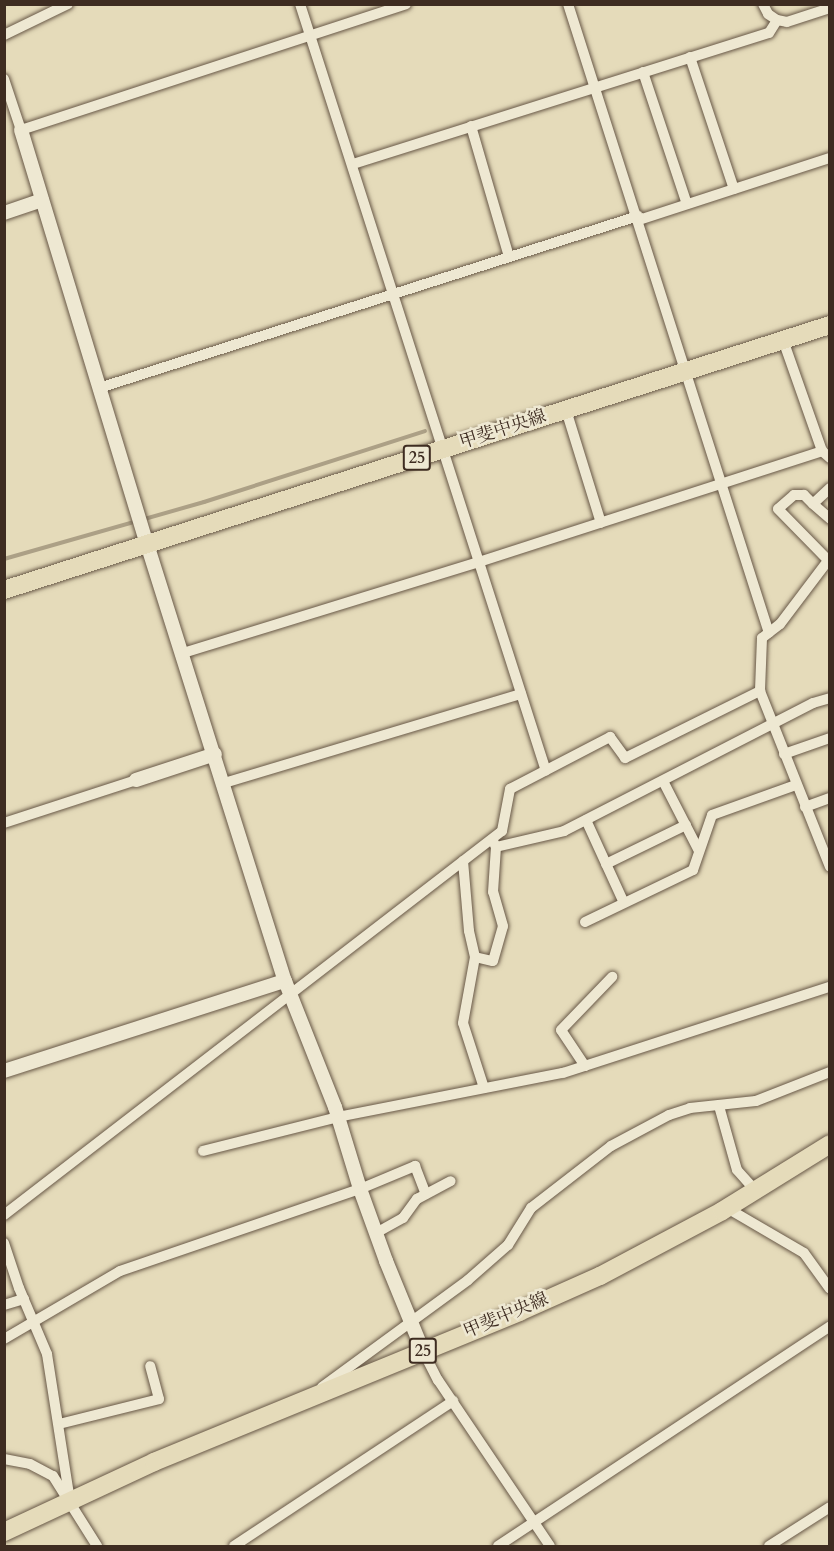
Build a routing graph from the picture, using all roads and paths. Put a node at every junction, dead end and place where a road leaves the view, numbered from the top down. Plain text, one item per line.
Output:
1 (68, 4) edge
2 (300, 4) edge
3 (406, 4) edge
4 (568, 4) edge
5 (763, 4) edge
6 (830, 8) edge
7 (777, 20) junction
8 (4, 35) edge
9 (310, 36) junction
10 (690, 57) junction
11 (643, 72) junction
12 (4, 79) edge
13 (596, 86) junction
14 (471, 126) junction
15 (21, 130) junction
16 (830, 158) edge
17 (353, 164) junction
18 (734, 189) junction
19 (42, 200) junction
20 (687, 204) junction
21 (4, 213) edge
22 (638, 218) junction
23 (509, 257) junction
24 (393, 294) junction
25 (830, 325) edge
26 (783, 340) junction
27 (687, 371) junction
28 (99, 388) junction
29 (566, 410) junction
30 (443, 450) junction
31 (826, 455) edge
32 (723, 484) junction
33 (830, 488) edge
34 (813, 504) junction
35 (830, 519) edge
36 (601, 523) junction
37 (147, 544) junction
38 (829, 559) edge
39 (479, 562) junction
40 (4, 590) edge
41 (769, 633) junction
42 (183, 653) junction
43 (760, 691) junction
44 (521, 694) junction
45 (830, 698) edge
46 (773, 725) junction
47 (830, 738) edge
48 (215, 754) junction
49 (784, 754) junction
50 (546, 771) junction
51 (136, 780) joint
52 (663, 781) junction
53 (224, 783) junction
54 (796, 785) junction
55 (830, 798) edge
56 (806, 807) junction
57 (586, 820) junction
58 (4, 823) edge
59 (686, 825) junction
60 (494, 843) junction
61 (826, 848) edge
62 (699, 851) junction
63 (463, 861) junction
64 (606, 864) junction
65 (830, 867) edge
66 (624, 903) junction
67 (585, 922) dead end
68 (475, 957) junction
69 (612, 977) dead end
70 (287, 987) junction
71 (830, 987) edge
72 (585, 1066) junction
73 (4, 1071) edge
74 (830, 1072) edge
75 (484, 1088) junction
76 (719, 1106) junction
77 (338, 1117) junction
78 (830, 1144) edge
79 (203, 1151) dead end
80 (451, 1181) dead end
81 (360, 1189) junction
82 (756, 1191) junction
83 (426, 1194) junction
84 (728, 1208) junction
85 (4, 1215) edge
86 (376, 1233) junction
87 (4, 1243) edge
88 (830, 1289) edge
89 (24, 1299) junction
90 (4, 1305) edge
91 (34, 1321) junction
92 (411, 1321) junction
93 (830, 1326) edge
94 (4, 1339) edge
95 (423, 1351) junction
96 (150, 1366) dead end
97 (308, 1398) junction
98 (453, 1401) junction
99 (59, 1424) junction
100 (4, 1460) edge
101 (70, 1501) junction
102 (830, 1506) edge
103 (534, 1522) junction
104 (4, 1532) edge
105 (97, 1546) edge
106 (234, 1546) edge
107 (498, 1546) edge
108 (550, 1546) edge
109 (769, 1546) edge

1 - 8 street
2 - 9 street
3 - 9 street
4 - 13 street
5 - 7 street
6 - 7 street
7 - 10 street
9 - 15 street
9 - 17 street
10 - 11 street
10 - 18 street
11 - 13 street
11 - 20 street
12 - 15 street
13 - 14 street
13 - 22 street
14 - 17 street
14 - 23 street
15 - 19 street
16 - 18 street
17 - 24 street
18 - 20 street
19 - 21 street
19 - 28 street
20 - 22 street
22 - 23 street
22 - 27 street
23 - 24 street
24 - 28 street
24 - 30 street
25 - 26 main road, 甲斐中央線 / 25
26 - 27 main road, 甲斐中央線 / 25
26 - 31 street
27 - 29 main road, 甲斐中央線 / 25
27 - 32 street
28 - 37 street
29 - 30 main road, 甲斐中央線 / 25
29 - 36 street
30 - 37 main road, 甲斐中央線 / 25
30 - 39 street
31 - 32 street
32 - 36 street
32 - 41 street
33 - 34 street
34 - 35 street
34 - 38 street
36 - 39 street
37 - 40 main road, 甲斐中央線 / 25
37 - 42 street
38 - 41 street
39 - 42 street
39 - 44 street
41 - 43 street
42 - 48 street
43 - 46 street
43 - 50 street
44 - 50 street
44 - 53 street
45 - 46 street
46 - 49 street
46 - 52 street
47 - 49 street
48 - 51 street
48 - 53 street
49 - 54 street
50 - 60 street
51 - 58 street
52 - 57 street
52 - 59 street
53 - 70 street
54 - 56 street
54 - 62 street
55 - 56 street
56 - 61 street
57 - 60 street
57 - 64 street
59 - 62 street
59 - 64 street
60 - 63 street
60 - 68 street
61 - 65 street
62 - 66 street
63 - 68 street
63 - 70 street
64 - 66 street
66 - 67 street
68 - 75 street
69 - 72 street
70 - 73 street
70 - 77 street
70 - 85 street
71 - 72 street
72 - 75 street
74 - 76 street
75 - 77 street
76 - 82 street
76 - 92 street
77 - 79 street
77 - 81 street
78 - 82 main road, 甲斐中央線 / 25
80 - 83 street
81 - 83 street
81 - 86 street
81 - 91 street
82 - 84 main road, 甲斐中央線 / 25
83 - 86 street
84 - 88 street
84 - 95 main road, 甲斐中央線 / 25
86 - 92 street
87 - 89 street
89 - 90 street
89 - 91 street
91 - 94 street
91 - 99 street
92 - 95 street
92 - 97 street
93 - 103 street
95 - 97 main road, 甲斐中央線 / 25
95 - 98 street
96 - 99 street
97 - 101 main road, 甲斐中央線 / 25
98 - 103 street
98 - 106 street
99 - 101 street
100 - 101 street
101 - 104 main road, 甲斐中央線 / 25
101 - 105 street
102 - 109 street
103 - 107 street
103 - 108 street

